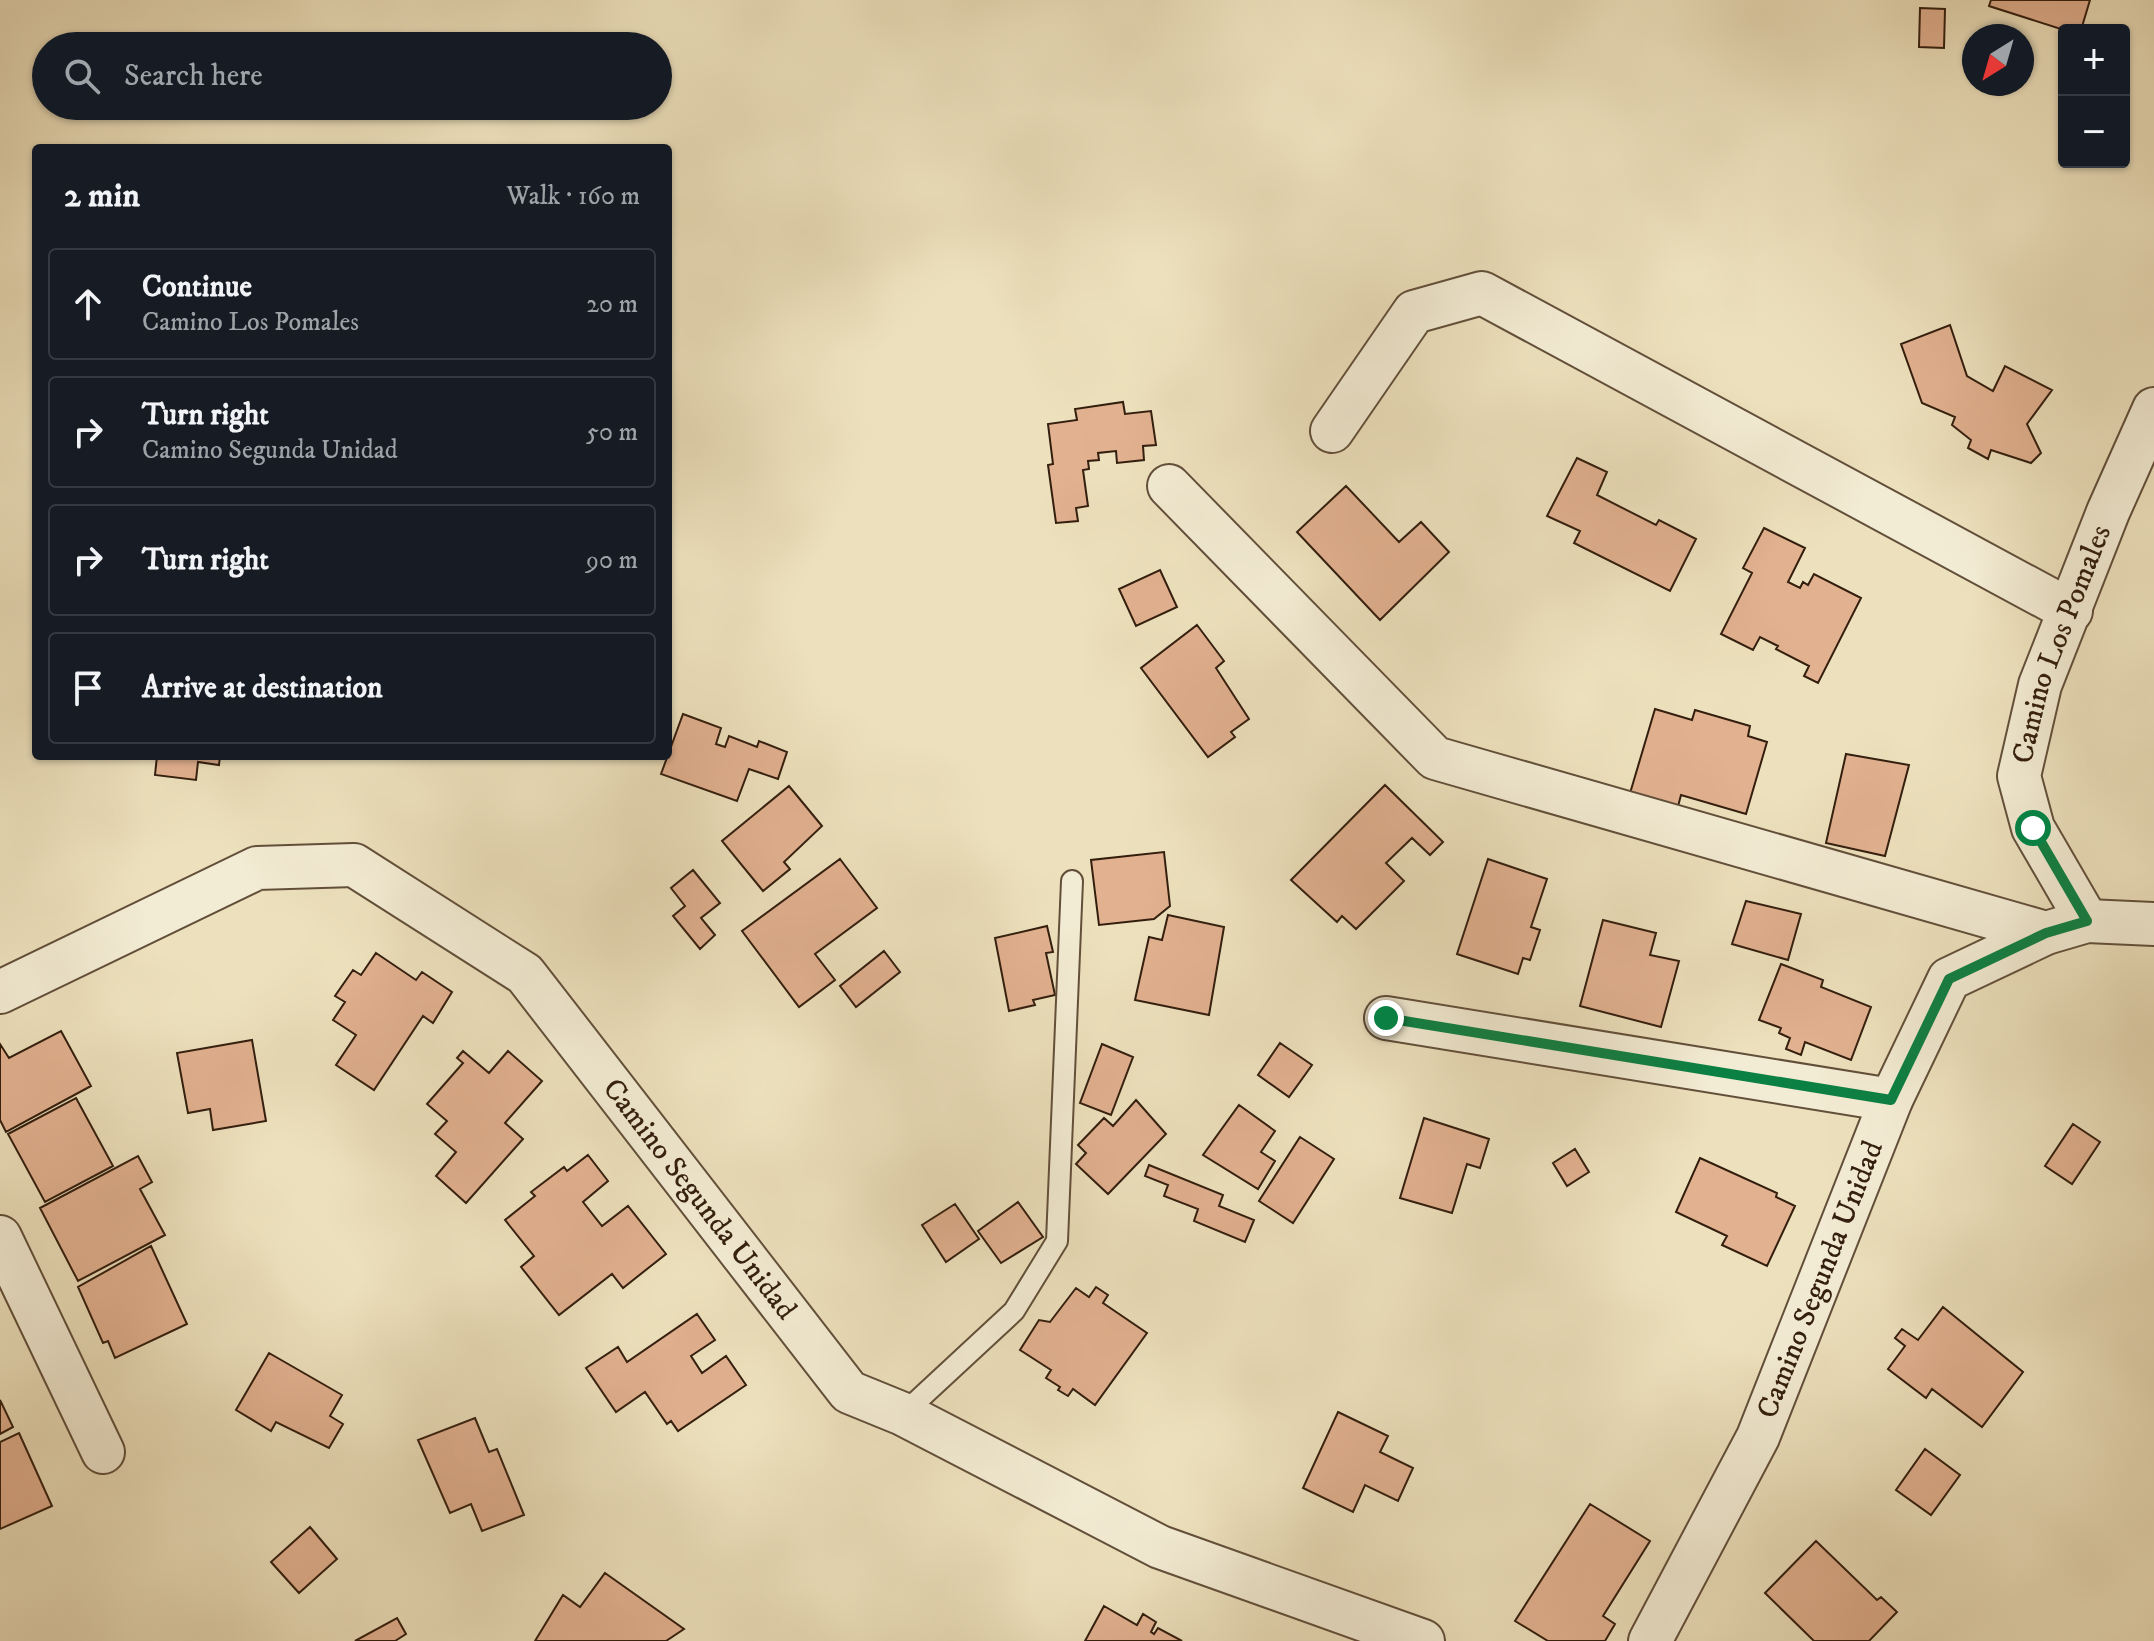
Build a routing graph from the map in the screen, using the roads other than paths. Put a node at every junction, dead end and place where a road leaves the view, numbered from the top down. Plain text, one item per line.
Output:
1 (2154, 409) edge
2 (1332, 431) dead end
3 (1169, 486) dead end
4 (2071, 611) junction
5 (1072, 881) dead end
6 (2087, 921) junction
7 (2154, 924) edge
8 (2046, 933) junction
9 (0, 992) edge
10 (1386, 1018) dead end
11 (1891, 1100) junction
12 (0, 1237) edge
13 (903, 1414) junction
14 (103, 1452) dead end
15 (1423, 1641) edge
16 (1650, 1641) edge

1 - 4 street, Camino Los Pomales
2 - 4 street
3 - 8 street
4 - 6 street, Camino Los Pomales
5 - 13 lane
6 - 7 street, Camino Segunda Unidad
6 - 8 street, Camino Segunda Unidad
8 - 11 street, Camino Segunda Unidad
9 - 13 street, Camino Segunda Unidad
10 - 11 street
11 - 16 street, Camino Segunda Unidad
12 - 14 street
13 - 15 street, Camino Segunda Unidad

